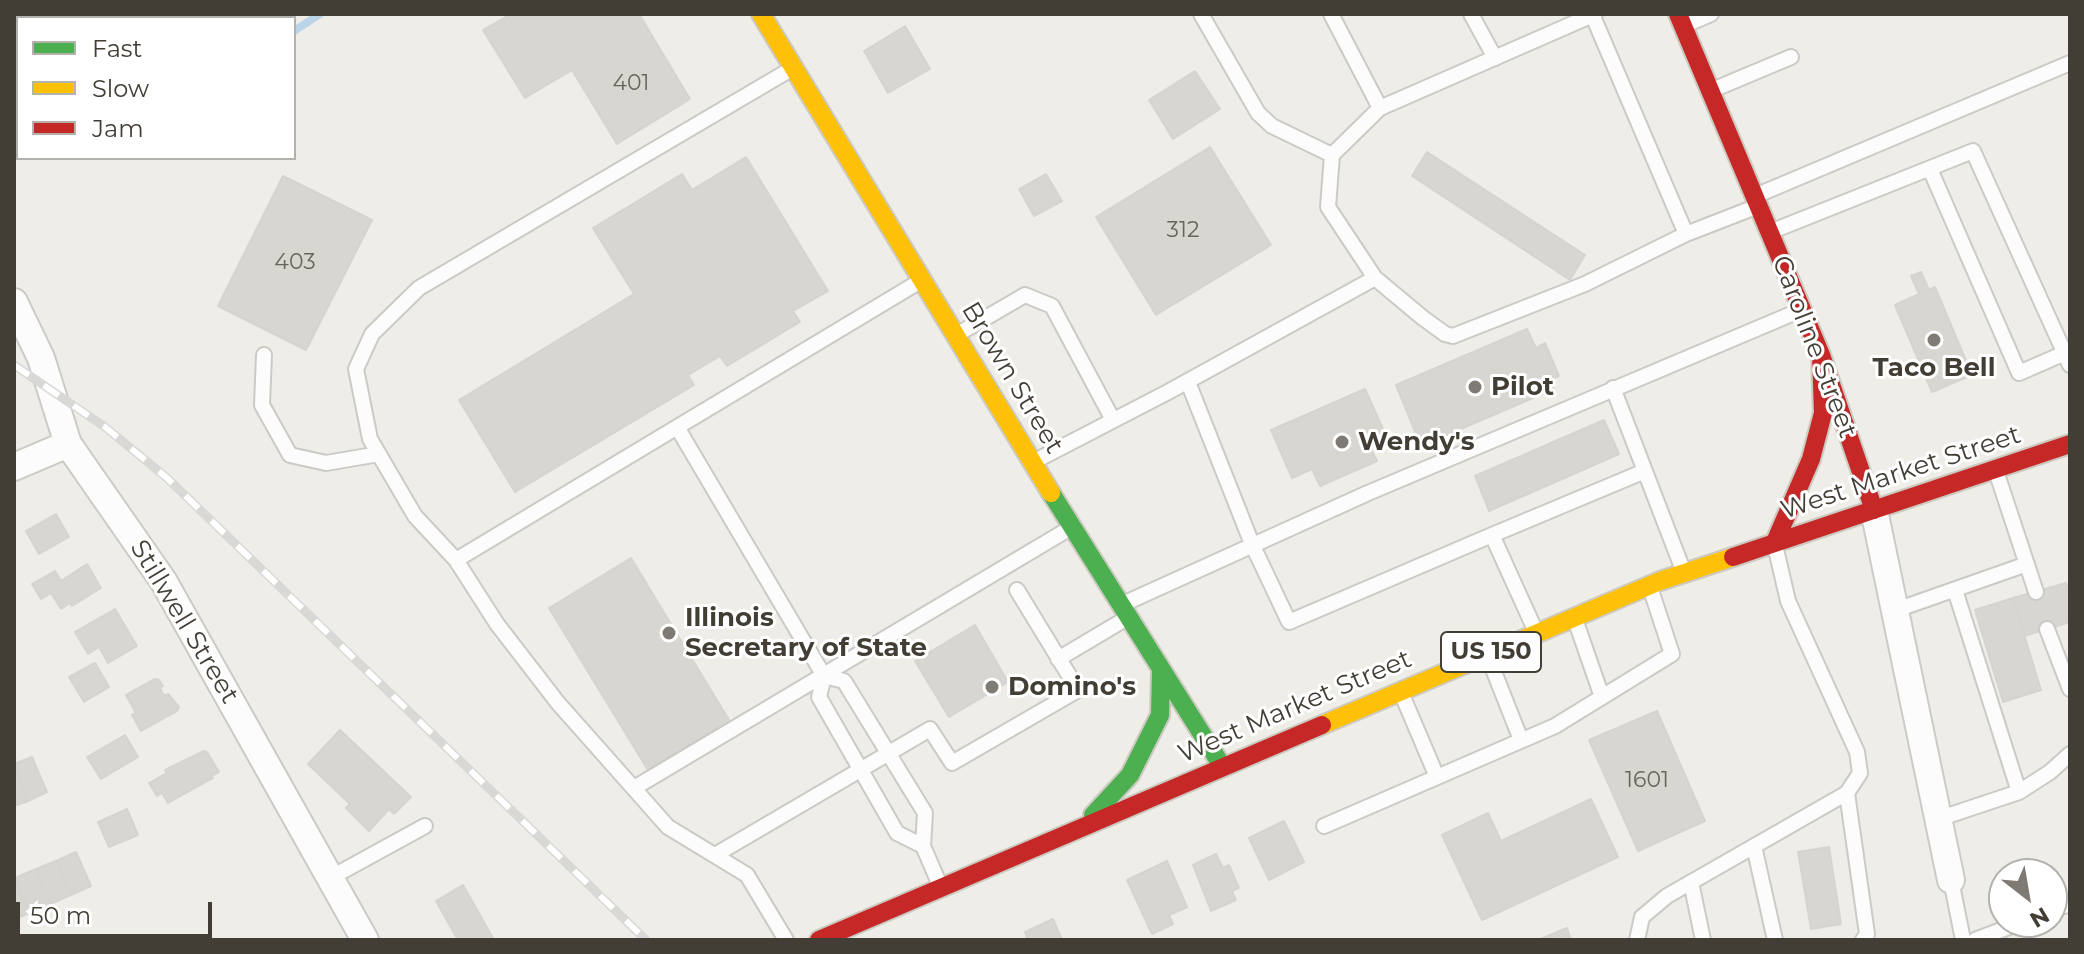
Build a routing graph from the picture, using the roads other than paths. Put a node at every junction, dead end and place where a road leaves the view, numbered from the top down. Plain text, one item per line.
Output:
1 (761, 14) edge
2 (1201, 14) edge
3 (1331, 14) edge
4 (1471, 14) edge
5 (1593, 14) edge
6 (1711, 14) edge
7 (1680, 20) edge
8 (1791, 57) dead end
9 (1495, 58) junction
10 (2070, 63) edge
11 (793, 68) junction
12 (1710, 91) junction
13 (1380, 108) junction
14 (1332, 155) junction
15 (1930, 169) junction
16 (1756, 201) junction
17 (1769, 233) junction
18 (1686, 234) junction
19 (1375, 278) junction
20 (922, 280) junction
21 (14, 302) edge
22 (1802, 310) junction
23 (955, 335) junction
24 (264, 355) dead end
25 (1821, 355) junction
26 (2067, 359) edge
27 (1188, 382) junction
28 (1613, 388) junction
29 (1113, 420) junction
30 (677, 427) junction
31 (68, 444) junction
32 (2070, 444) edge
33 (379, 454) junction
34 (1033, 463) junction
35 (14, 467) edge
36 (1995, 470) junction
37 (1645, 471) junction
38 (1874, 510) junction
39 (1072, 527) junction
40 (1492, 535) junction
41 (1775, 542) junction
42 (1252, 544) junction
43 (456, 560) junction
44 (2027, 564) junction
45 (1684, 573) junction
46 (1649, 586) junction
47 (1017, 590) dead end
48 (1955, 590) junction
49 (2036, 592) dead end
50 (1896, 610) junction
51 (1125, 611) junction
52 (1574, 617) junction
53 (2047, 629) dead end
54 (1536, 632) junction
55 (1487, 654) junction
56 (1058, 659) junction
57 (1161, 670) junction
58 (824, 676) junction
59 (2070, 689) edge
60 (1400, 691) junction
61 (1602, 697) junction
62 (1521, 740) junction
63 (889, 753) junction
64 (2070, 754) edge
65 (1222, 766) junction
66 (861, 770) junction
67 (1437, 777) junction
68 (634, 788) junction
69 (2019, 792) junction
70 (1847, 793) junction
71 (1938, 819) junction
72 (425, 826) dead end
73 (1324, 826) dead end
74 (1082, 827) junction
75 (923, 846) junction
76 (1754, 846) junction
77 (715, 855) junction
78 (330, 878) junction
79 (1951, 880) joint
80 (1691, 882) junction
81 (941, 887) junction
82 (365, 940) edge
83 (786, 940) edge
84 (819, 940) edge
85 (1637, 940) edge
86 (1703, 940) edge
87 (1775, 940) edge
88 (1863, 940) edge
89 (1963, 940) edge

1 - 11 main road, Brown Street
2 - 14 lane
3 - 13 lane
4 - 9 lane
5 - 9 lane
5 - 18 lane
6 - 7 lane
7 - 12 main road, Caroline Street
8 - 12 lane
9 - 13 lane
10 - 16 lane
11 - 20 main road, Brown Street
11 - 33 lane
12 - 16 main road, Caroline Street
13 - 14 lane
14 - 19 lane
15 - 17 lane
15 - 26 lane
15 - 26 lane
16 - 17 main road, Caroline Street
16 - 18 lane
17 - 22 main road, Caroline Street
18 - 19 lane
19 - 27 lane
20 - 23 main road, Brown Street
20 - 30 lane
21 - 31 street, Stillwell Street
22 - 25 main road, Caroline Street
22 - 28 lane
23 - 29 lane
23 - 34 main road, Brown Street
24 - 33 lane
25 - 38 main road, Caroline Street
25 - 41 main road
27 - 29 lane
27 - 42 lane
28 - 37 lane
28 - 42 lane
29 - 34 lane
30 - 43 lane
30 - 58 lane
31 - 35 street
31 - 78 street, Stillwell Street
32 - 36 main road, West Market Street / US 150
33 - 43 lane
34 - 39 main road, Brown Street
36 - 38 main road, West Market Street / US 150
36 - 44 lane
37 - 40 lane
37 - 45 lane
38 - 41 main road, West Market Street / US 150
38 - 50 street, Caroline Street
39 - 51 main road, Brown Street
39 - 58 lane
40 - 42 lane
40 - 54 lane
41 - 45 main road, West Market Street / US 150
41 - 70 lane
42 - 51 lane
43 - 68 lane
44 - 48 lane
44 - 49 lane
45 - 46 main road, West Market Street / US 150
46 - 52 main road, West Market Street / US 150
46 - 61 lane
47 - 56 lane
48 - 50 lane
48 - 69 lane
50 - 71 street, Caroline Street
51 - 56 lane
51 - 57 main road, Brown Street
52 - 54 main road, West Market Street / US 150
52 - 61 lane
53 - 59 lane
54 - 55 main road, West Market Street / US 150
55 - 60 main road, West Market Street / US 150
55 - 62 lane
56 - 63 lane
57 - 65 main road, Brown Street
57 - 74 main road
58 - 63 lane
58 - 66 lane
58 - 68 lane
60 - 65 main road, West Market Street / US 150
60 - 67 lane
61 - 62 lane
62 - 67 lane
63 - 66 lane
63 - 75 lane
64 - 69 lane
65 - 74 main road, West Market Street / US 150
66 - 75 lane
66 - 77 lane
67 - 73 lane
68 - 77 lane
69 - 71 lane
70 - 76 lane
70 - 88 lane
71 - 79 street, Caroline Street
72 - 78 lane
74 - 81 main road, West Market Street / US 150
75 - 81 lane
76 - 80 lane
76 - 87 lane
77 - 83 lane
78 - 82 street, Stillwell Street
79 - 89 lane
80 - 85 lane
80 - 86 lane
81 - 84 main road, West Market Street / US 150

